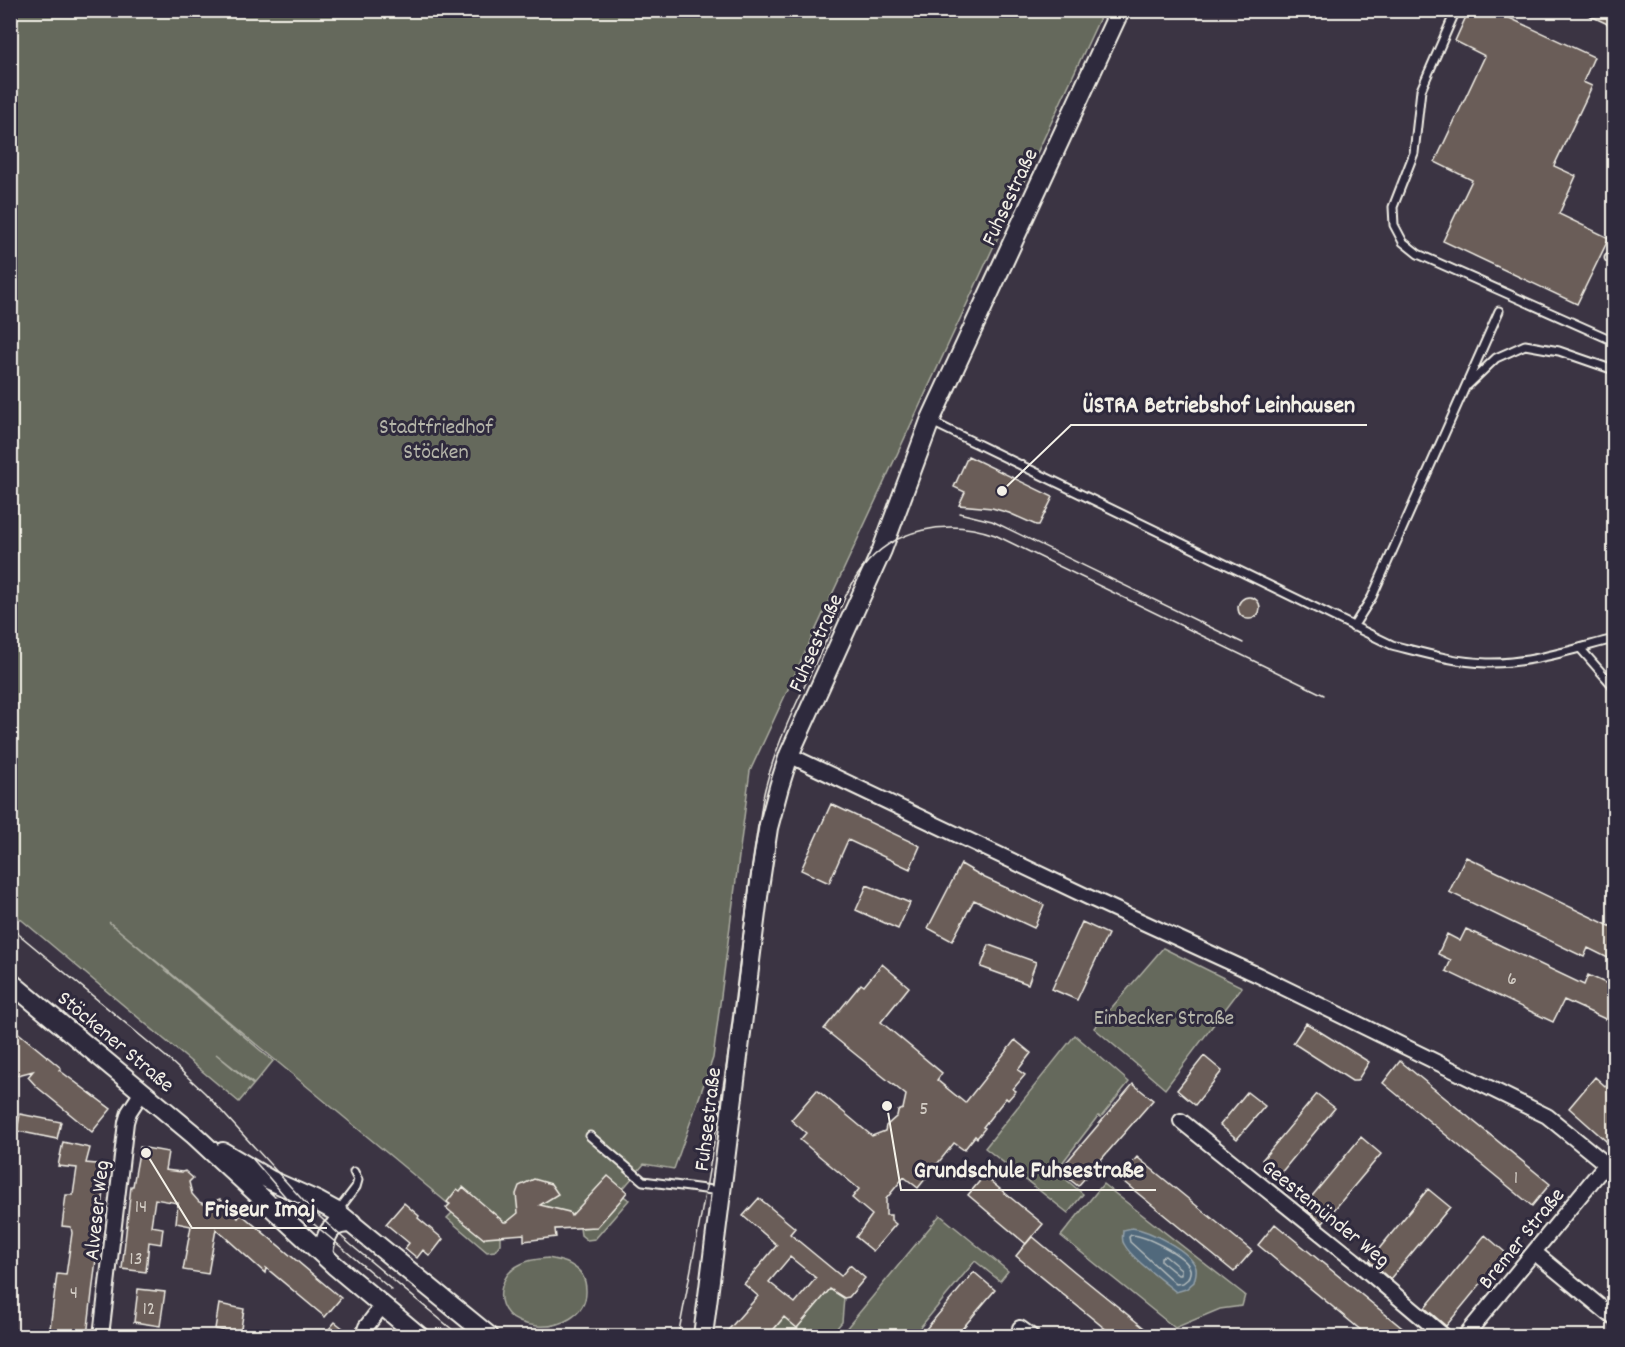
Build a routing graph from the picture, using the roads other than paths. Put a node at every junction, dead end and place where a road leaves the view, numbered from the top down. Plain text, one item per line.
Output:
1 (1120, 10) edge
2 (1456, 10) edge
3 (1499, 311) dead end
4 (1614, 341) edge
5 (1614, 370) edge
6 (1464, 389) junction
7 (930, 421) junction
8 (1353, 627) junction
9 (1614, 639) edge
10 (1580, 648) junction
11 (1614, 687) edge
12 (789, 755) junction
13 (10, 982) edge
14 (142, 1092) junction
15 (1181, 1121) dead end
16 (193, 1134) junction
17 (590, 1136) dead end
18 (1610, 1168) edge
19 (354, 1172) dead end
20 (722, 1191) junction
21 (345, 1217) junction
22 (1534, 1252) junction
23 (323, 1254) junction
24 (382, 1306) junction
25 (1614, 1318) edge
26 (102, 1336) edge
27 (363, 1336) edge
28 (419, 1336) edge
29 (489, 1336) edge
30 (703, 1336) edge
31 (1444, 1336) edge
32 (1465, 1336) edge

1 - 7 street, Fuhsestraße
2 - 4 lane
3 - 6 lane
5 - 6 lane
6 - 8 lane
7 - 8 lane
7 - 12 street, Fuhsestraße
8 - 10 lane
9 - 10 lane
10 - 11 lane
12 - 18 street
12 - 20 street, Fuhsestraße
13 - 14 street, Stöckener Straße
14 - 16 street, Stöckener Straße
14 - 26 street, Alveser Weg
15 - 31 street, Geestemünder Weg
16 - 21 street, Stöckener Straße
16 - 23 street, Stöckener Straße
17 - 20 lane
18 - 22 street, Bremer Straße
19 - 21 lane
20 - 30 street, Fuhsestraße
21 - 23 street
21 - 29 street, Stöckener Straße
22 - 25 street
22 - 32 street, Bremer Straße
23 - 24 street, Stöckener Straße
24 - 27 street
24 - 28 street, Stöckener Straße

